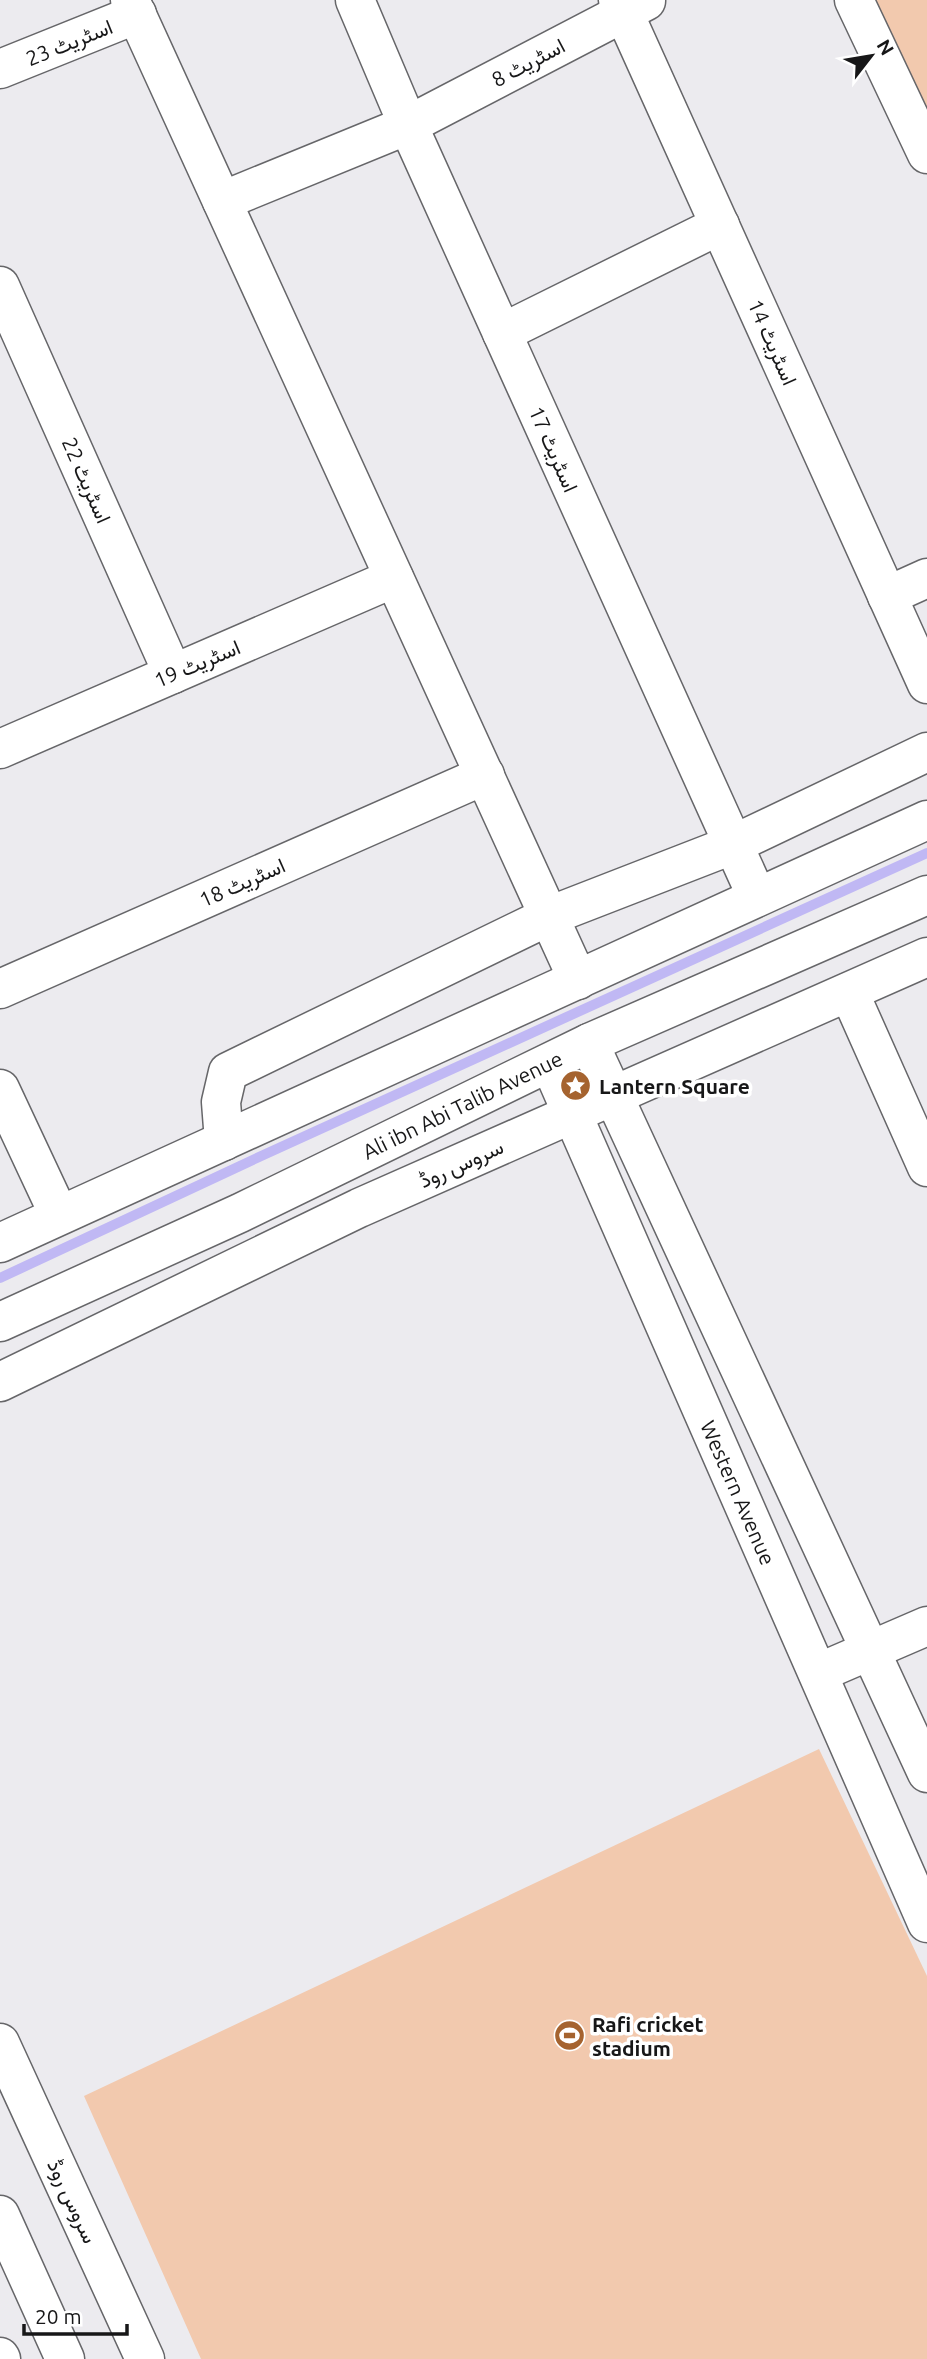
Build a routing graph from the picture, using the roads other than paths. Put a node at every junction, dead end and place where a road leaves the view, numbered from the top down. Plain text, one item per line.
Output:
1 (355, 0) edge
2 (854, 0) edge
3 (630, 4) edge
4 (134, 7) edge
5 (0, 69) edge
6 (408, 125) junction
7 (927, 154) edge
8 (222, 201) junction
9 (720, 225) junction
10 (4, 308) edge
11 (502, 333) junction
12 (394, 578) junction
13 (927, 578) edge
14 (887, 596) junction
15 (173, 674) junction
16 (927, 684) edge
17 (0, 749) edge
18 (927, 752) edge
19 (485, 775) junction
20 (927, 820) edge
21 (732, 845) junction
22 (927, 895) edge
23 (757, 897) junction
24 (549, 916) junction
25 (927, 957) edge
26 (578, 980) junction
27 (0, 989) edge
28 (849, 992) junction
29 (589, 1043) junction
30 (551, 1063) junction
31 (0, 1089) edge
32 (614, 1096) junction
33 (573, 1114) junction
34 (917, 1116) edge
35 (224, 1141) junction
36 (927, 1167) edge
37 (59, 1215) junction
38 (0, 1243) edge
39 (0, 1322) edge
40 (0, 1382) edge
41 (927, 1626) edge
42 (870, 1651) junction
43 (818, 1674) junction
44 (927, 1773) edge
45 (927, 1923) edge
46 (0, 2043) edge
47 (0, 2215) edge
48 (65, 2359) edge
49 (145, 2359) edge

1 - 6 street, اسٹریٹ 17
2 - 7 street
3 - 6 street, اسٹریٹ 8
3 - 9 street, اسٹریٹ 14
4 - 5 street, اسٹریٹ 23
4 - 8 street
6 - 8 street, اسٹریٹ 8
6 - 11 street, اسٹریٹ 17
8 - 12 street
9 - 11 street
9 - 14 street, اسٹریٹ 14
10 - 15 street, اسٹریٹ 22
11 - 21 street, اسٹریٹ 17
12 - 15 street, اسٹریٹ 19
12 - 19 street
13 - 14 street
14 - 16 street, اسٹریٹ 14
15 - 17 street, اسٹریٹ 19
18 - 21 street
19 - 24 street
19 - 27 street, اسٹریٹ 18
20 - 23 street
21 - 23 street, اسٹریٹ 17
21 - 24 street
22 - 29 street, Ali ibn Abi Talib Avenue
23 - 26 street
24 - 26 street
24 - 35 street
25 - 28 street, سروس روڈ
26 - 35 street
28 - 32 street, سروس روڈ
28 - 34 street
29 - 30 street, Ali ibn Abi Talib Avenue
29 - 32 street
30 - 33 street, Western Avenue
30 - 39 street, Ali ibn Abi Talib Avenue
31 - 37 street
32 - 33 street, سروس روڈ
32 - 42 street
33 - 40 street, سروس روڈ
33 - 43 street, Western Avenue
34 - 36 street
35 - 37 street
37 - 38 street
41 - 42 street
42 - 43 street
42 - 44 street
43 - 45 street, Western Avenue
46 - 49 street, سروس روڈ
47 - 48 street

